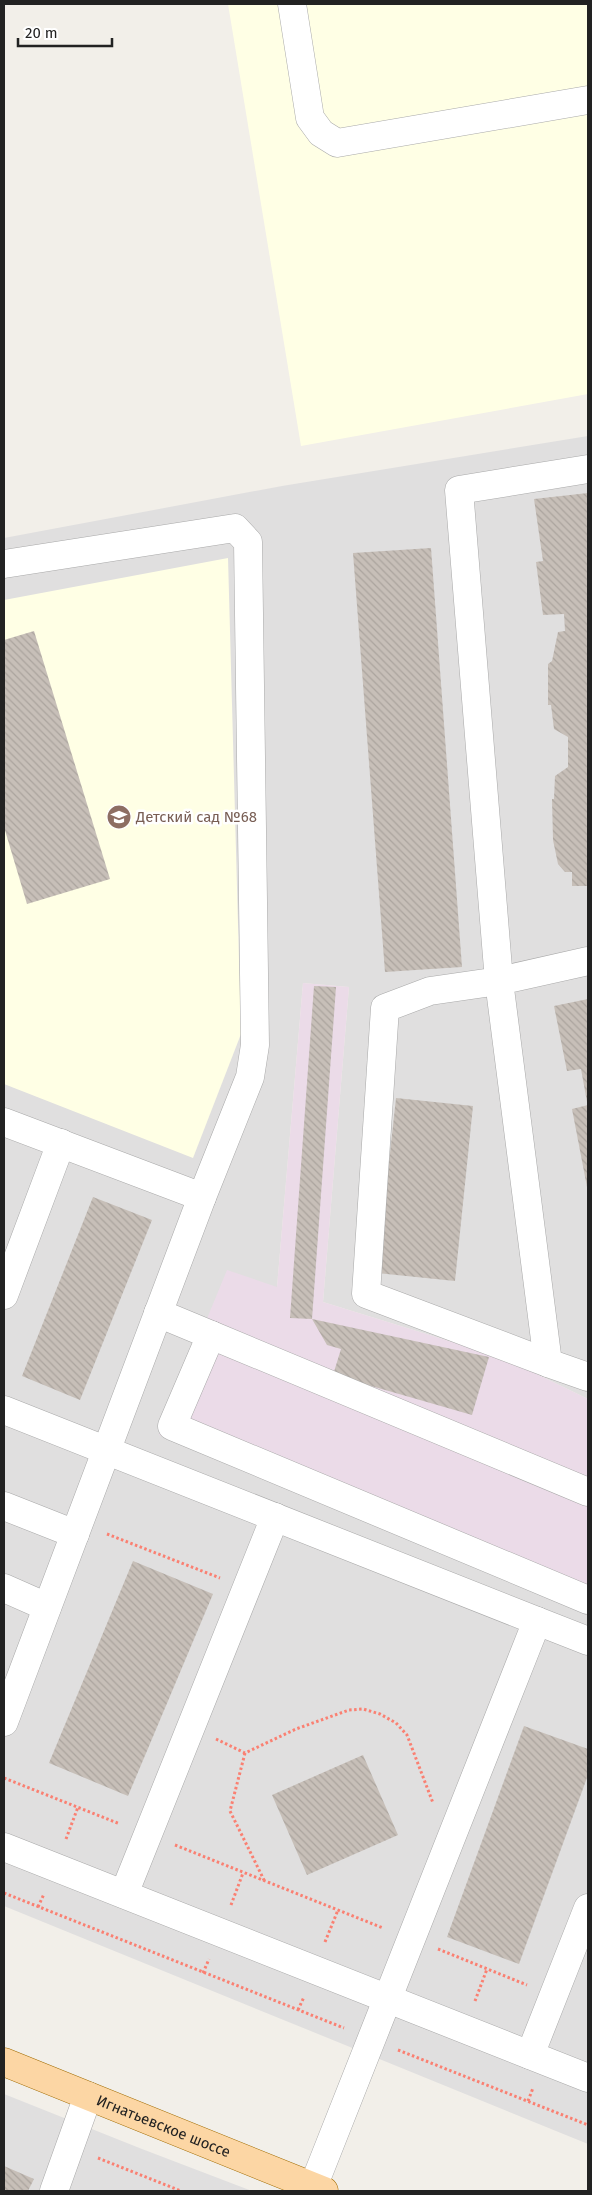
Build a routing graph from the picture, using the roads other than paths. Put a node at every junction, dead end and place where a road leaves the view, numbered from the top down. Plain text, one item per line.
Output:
1 (292, 4) edge
2 (588, 100) edge
3 (588, 469) edge
4 (4, 564) edge
5 (588, 961) edge
6 (499, 981) junction
7 (4, 1122) edge
8 (61, 1143) junction
9 (202, 1197) junction
10 (4, 1295) edge
11 (158, 1312) junction
12 (211, 1334) junction
13 (548, 1363) junction
14 (588, 1377) edge
15 (4, 1410) edge
16 (106, 1450) junction
17 (588, 1492) edge
18 (4, 1506) edge
19 (275, 1517) junction
20 (77, 1528) junction
21 (4, 1588) edge
22 (588, 1600) edge
23 (47, 1607) junction
24 (537, 1621) junction
25 (588, 1641) edge
26 (4, 1722) edge
27 (4, 1847) edge
28 (124, 1894) junction
29 (588, 1908) edge
30 (386, 1998) junction
31 (530, 2055) junction
32 (4, 2062) edge
33 (588, 2078) edge
34 (88, 2096) junction
35 (319, 2189) edge
36 (54, 2191) edge

1 - 2 lane
3 - 6 lane
4 - 9 lane
5 - 6 lane
6 - 13 lane
6 - 13 lane
7 - 8 lane
8 - 9 lane
8 - 10 lane
9 - 11 lane
11 - 12 lane
11 - 16 lane
12 - 17 lane
12 - 22 lane
13 - 14 lane
15 - 16 lane
16 - 19 lane
16 - 20 lane
18 - 20 lane
19 - 24 lane
19 - 28 lane
20 - 23 lane
21 - 23 lane
23 - 26 lane
24 - 25 lane
24 - 30 lane
27 - 28 lane
28 - 30 lane
29 - 31 lane
30 - 31 lane
30 - 35 lane
31 - 33 lane
32 - 34 main road, Игнатьевское шоссе
34 - 35 main road, Игнатьевское шоссе
34 - 36 lane

